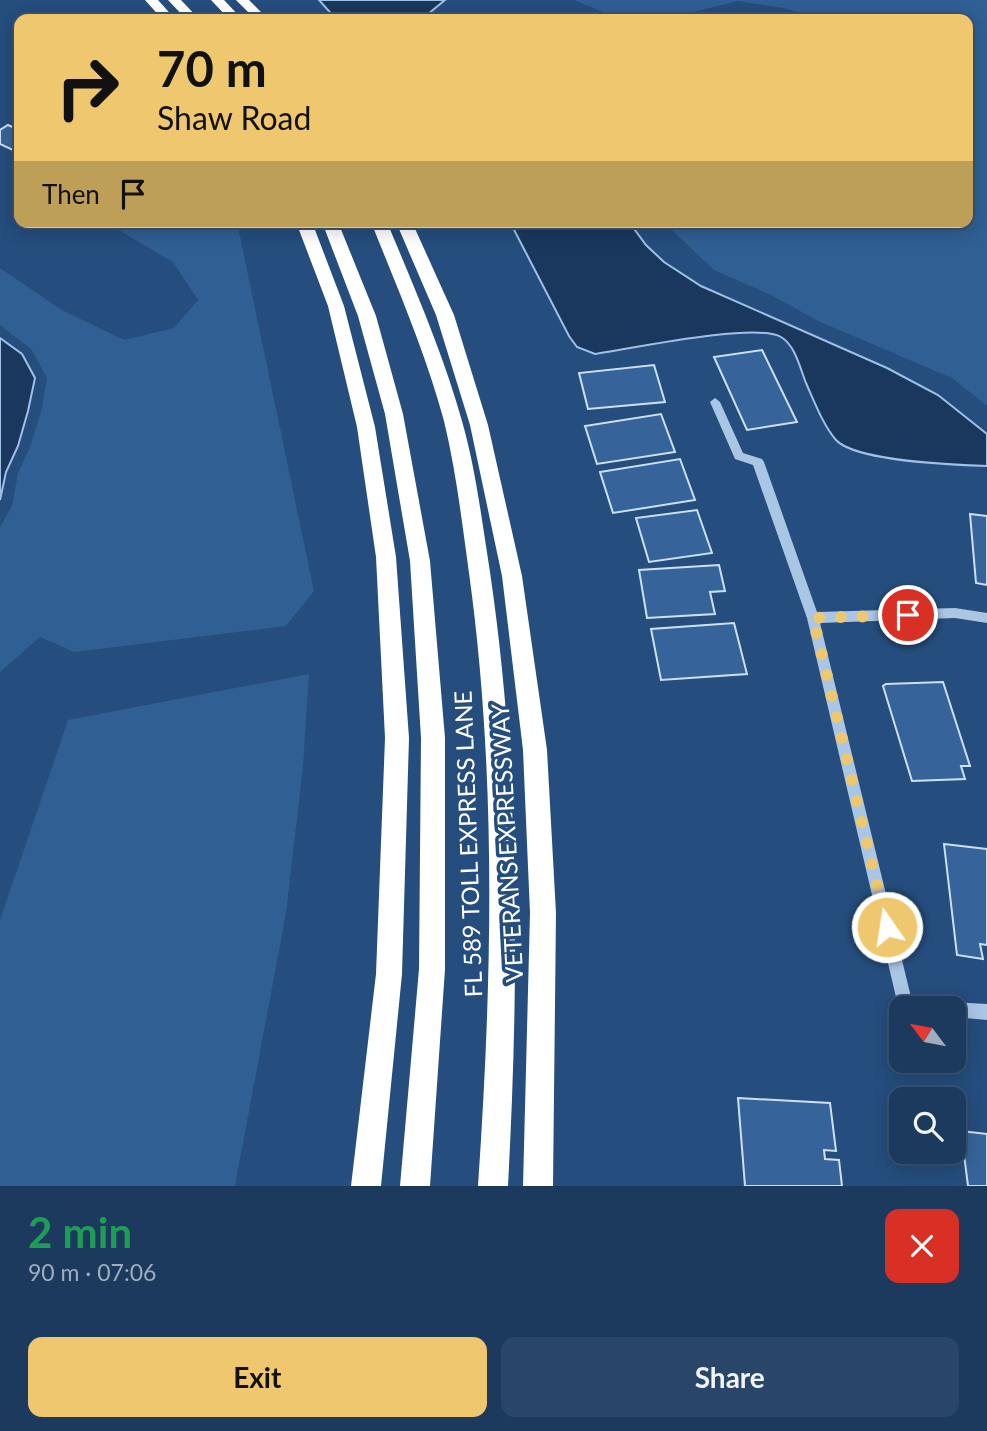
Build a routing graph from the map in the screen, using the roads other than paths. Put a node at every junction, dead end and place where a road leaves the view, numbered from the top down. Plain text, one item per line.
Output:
1 (151, 0) edge
2 (174, 0) edge
3 (217, 0) edge
4 (242, 0) edge
5 (164, 14) edge
6 (188, 14) edge
7 (231, 14) edge
8 (257, 14) edge
9 (306, 228) edge
10 (332, 228) edge
11 (382, 228) edge
12 (407, 228) edge
13 (715, 402) dead end
14 (813, 618) junction
15 (987, 618) edge
16 (903, 996) edge
17 (966, 1010) edge
18 (987, 1012) edge
19 (366, 1186) edge
20 (415, 1186) edge
21 (492, 1186) edge
22 (538, 1186) edge

1 - 5 highway
2 - 6 highway
3 - 7 highway
4 - 8 highway
9 - 19 highway
10 - 20 highway, FL 589 TOLL EXPRESS LANE
11 - 21 highway, FL 589 TOLL EXPRESS LANE
12 - 22 highway, VETERANS EXPRESSWAY
13 - 14 street
14 - 15 street
14 - 16 street
17 - 18 street

